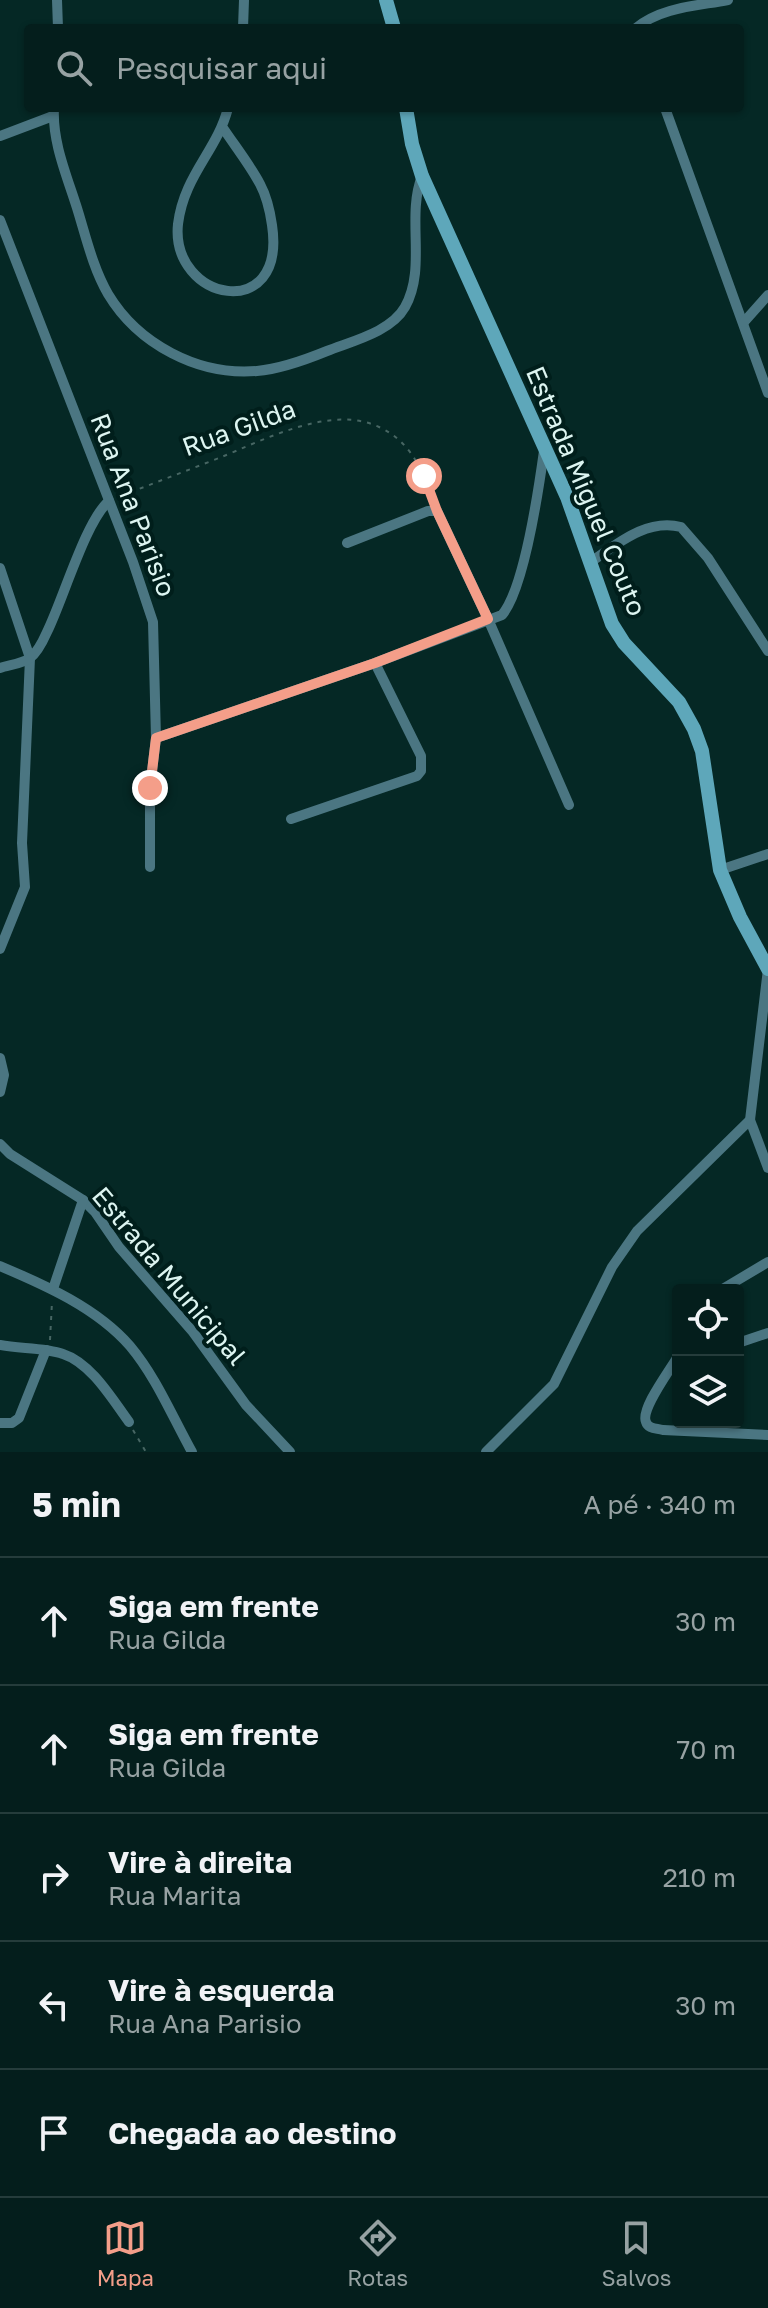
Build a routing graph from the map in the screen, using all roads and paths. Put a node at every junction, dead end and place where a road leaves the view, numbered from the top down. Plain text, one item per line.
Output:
1 (57, 0) edge
2 (244, 0) edge
3 (386, 0) edge
4 (728, 0) edge
5 (58, 24) edge
6 (243, 24) edge
7 (393, 24) edge
8 (643, 24) edge
9 (54, 112) edge
10 (227, 112) edge
11 (407, 112) edge
12 (666, 112) edge
13 (223, 128) junction
14 (0, 136) edge
15 (422, 176) junction
16 (0, 220) edge
17 (768, 295) edge
18 (744, 322) junction
19 (768, 393) edge
20 (545, 448) junction
21 (109, 501) junction
22 (439, 515) junction
23 (347, 543) dead end
24 (589, 563) junction
25 (0, 568) edge
26 (488, 619) junction
27 (768, 651) edge
28 (30, 658) junction
29 (375, 663) junction
30 (0, 668) edge
31 (156, 738) junction
32 (569, 805) dead end
33 (291, 819) dead end
34 (768, 854) edge
35 (150, 867) dead end
36 (720, 870) junction
37 (0, 949) edge
38 (768, 969) edge
39 (0, 1058) edge
40 (0, 1092) edge
41 (750, 1120) junction
42 (0, 1144) edge
43 (768, 1168) edge
44 (83, 1200) junction
45 (768, 1262) edge
46 (0, 1266) edge
47 (731, 1284) edge
48 (53, 1289) junction
49 (768, 1333) edge
50 (744, 1341) edge
51 (0, 1345) edge
52 (46, 1350) junction
53 (672, 1368) edge
54 (129, 1422) joint
55 (0, 1423) edge
56 (768, 1435) edge
57 (146, 1452) edge
58 (192, 1452) edge
59 (290, 1452) edge
60 (486, 1452) edge

1 - 5 street
2 - 6 street
3 - 7 street
4 - 8 street
9 - 14 street
9 - 15 street
10 - 13 street
11 - 15 street, Estrada Miguel Couto
12 - 18 street
13 - 13 street
15 - 20 street, Estrada Miguel Couto
16 - 21 street, Rua Ana Parisio
17 - 18 street
18 - 19 street
20 - 24 street, Estrada Miguel Couto
20 - 26 street
21 - 22 path, Rua Gilda
21 - 28 street
21 - 31 street, Rua Ana Parisio
22 - 23 street
22 - 26 street
24 - 27 street
24 - 36 street, Estrada Miguel Couto
25 - 28 street
26 - 29 street
26 - 32 street
28 - 30 street
28 - 37 street
29 - 31 street
29 - 33 street
31 - 35 street, Rua Ana Parisio
34 - 36 street
36 - 38 street, Estrada Miguel Couto
38 - 41 street
39 - 40 street
41 - 43 street
41 - 60 street
42 - 44 street, Estrada Municipal
44 - 48 street
44 - 59 street, Estrada Municipal
45 - 47 street
46 - 48 street
48 - 52 path
48 - 58 street
49 - 50 street
51 - 52 street
52 - 54 street
52 - 55 street
53 - 56 street
54 - 57 path

